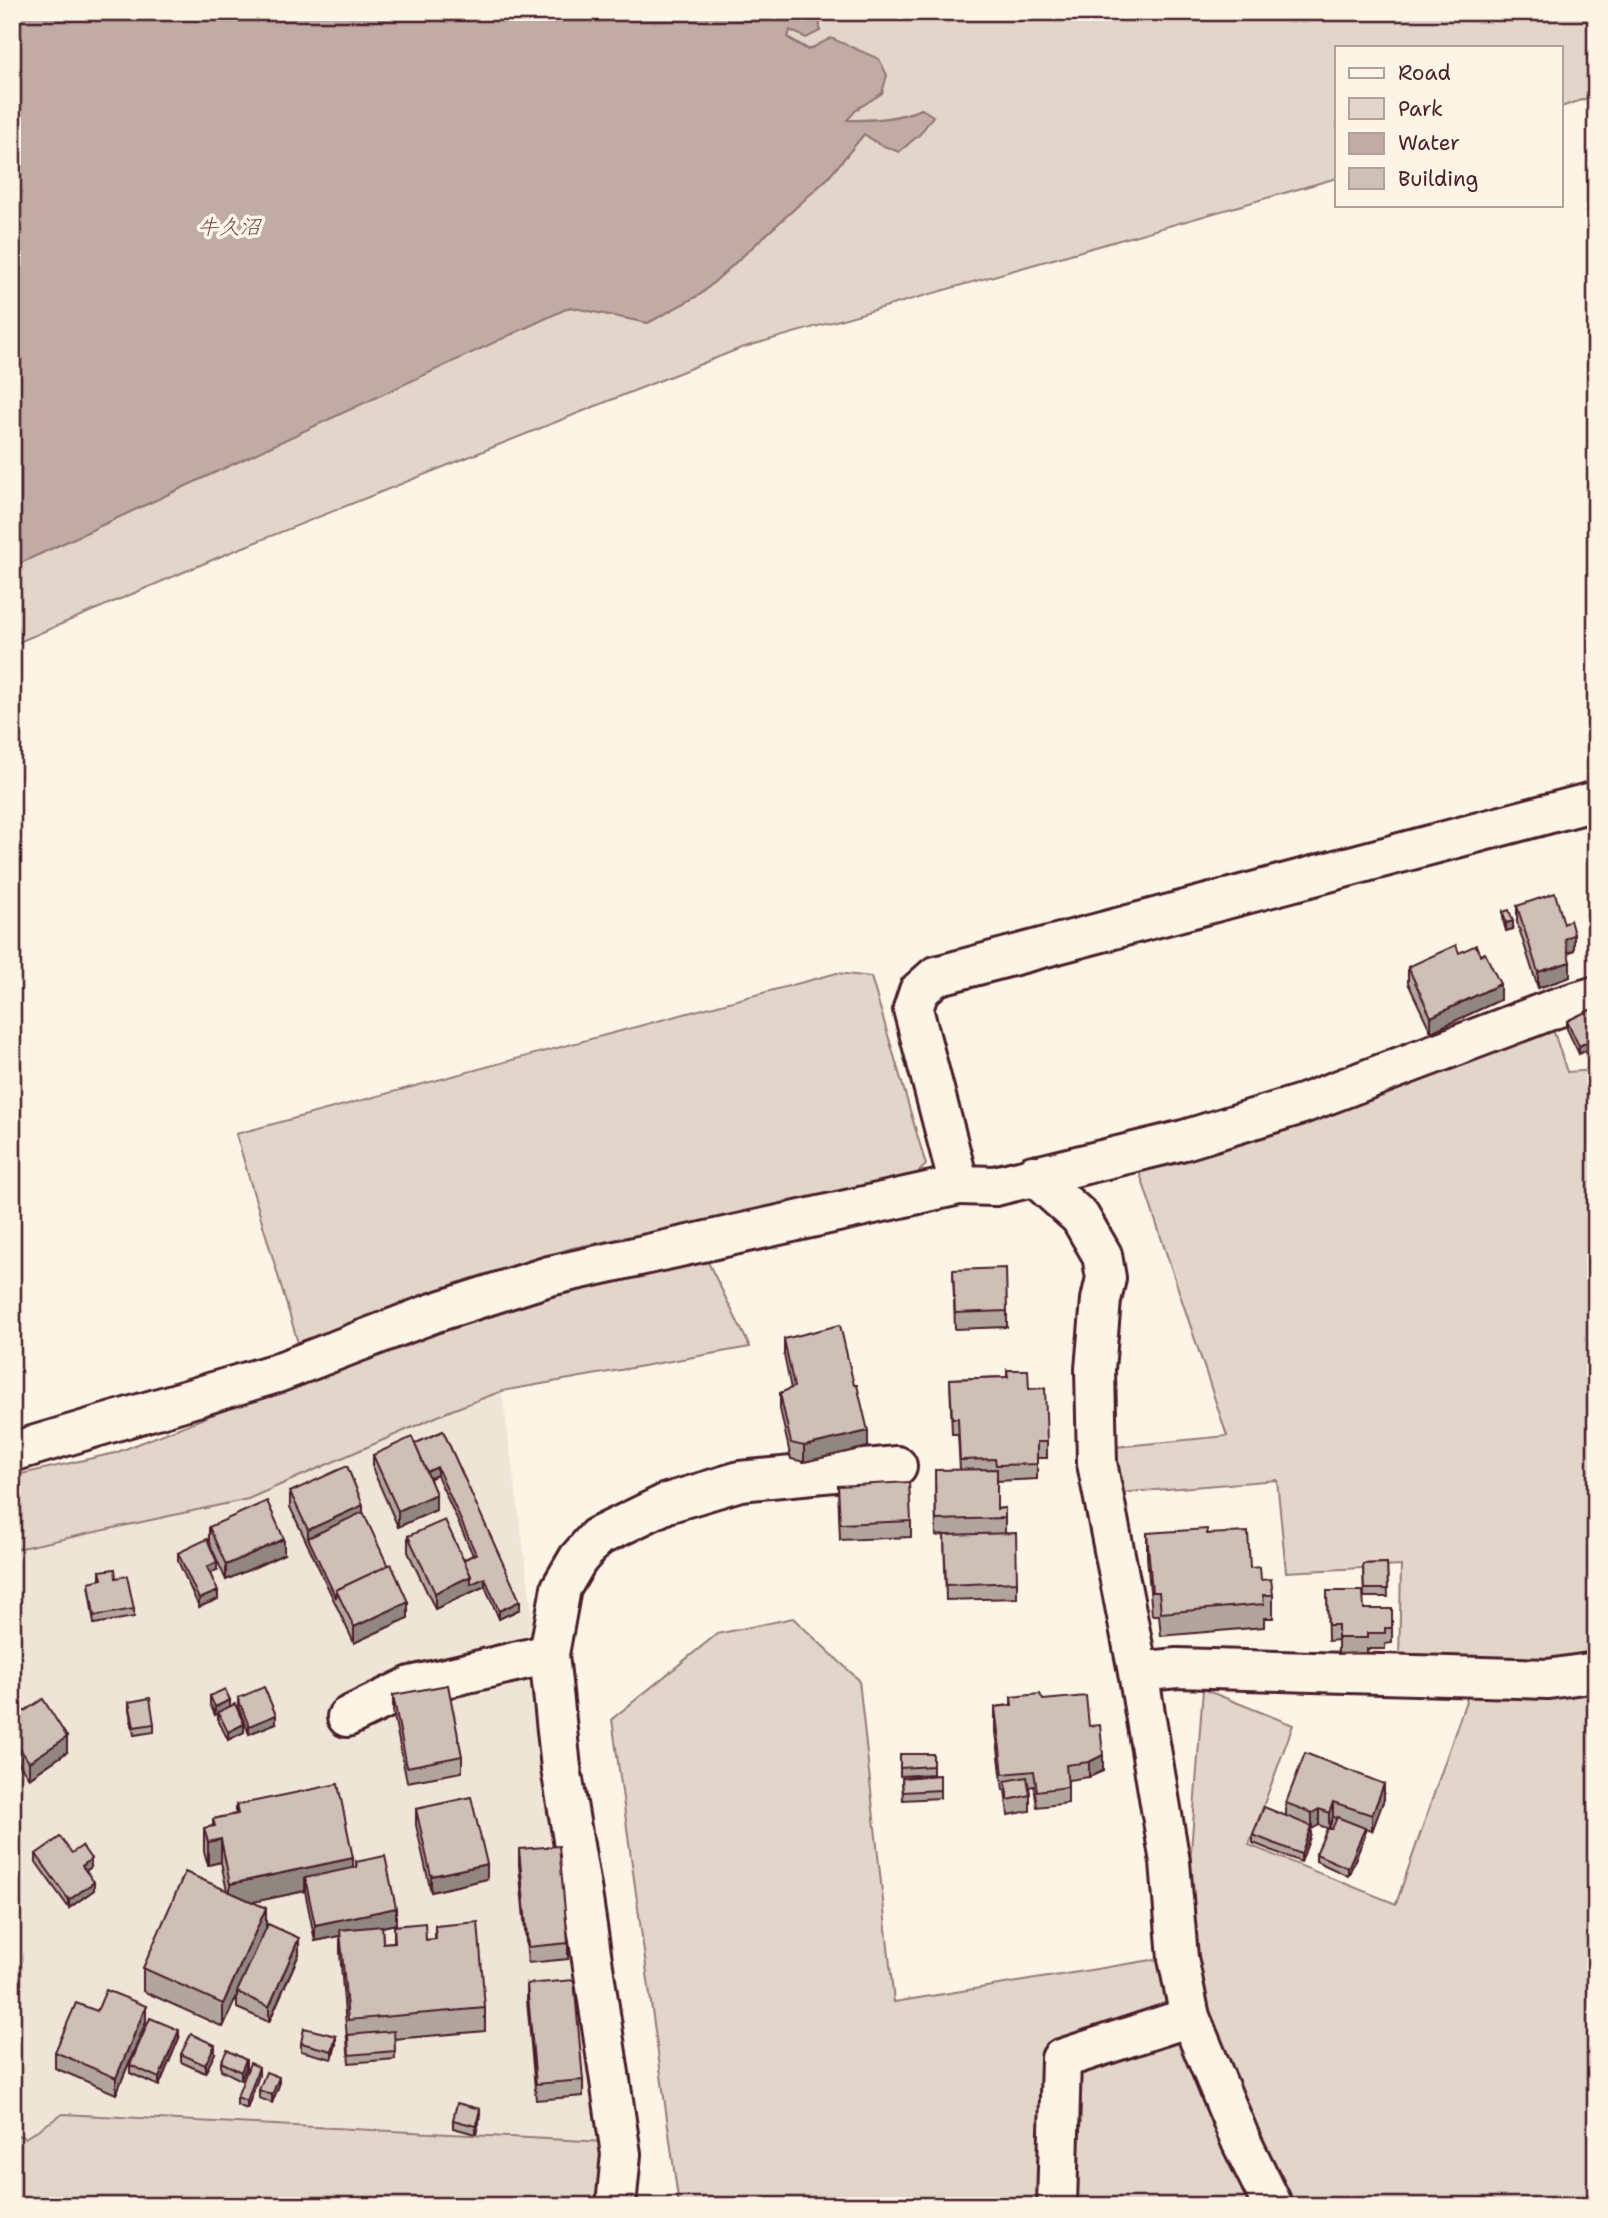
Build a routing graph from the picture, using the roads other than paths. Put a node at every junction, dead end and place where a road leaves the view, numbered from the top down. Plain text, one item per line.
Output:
1 (1596, 801) edge
2 (1596, 996) edge
3 (1033, 1175) junction
4 (960, 1185) junction
5 (12, 1452) edge
6 (897, 1466) dead end
7 (549, 1654) junction
8 (1138, 1672) junction
9 (1596, 1672) edge
10 (347, 1717) dead end
11 (1190, 2017) junction
12 (616, 2206) edge
13 (1057, 2206) edge
14 (1273, 2206) edge

1 - 4 street
2 - 3 street
3 - 4 street
3 - 8 street
4 - 5 street
6 - 7 street
7 - 10 street
7 - 12 street
8 - 9 street
8 - 11 street
11 - 13 street
11 - 14 street

